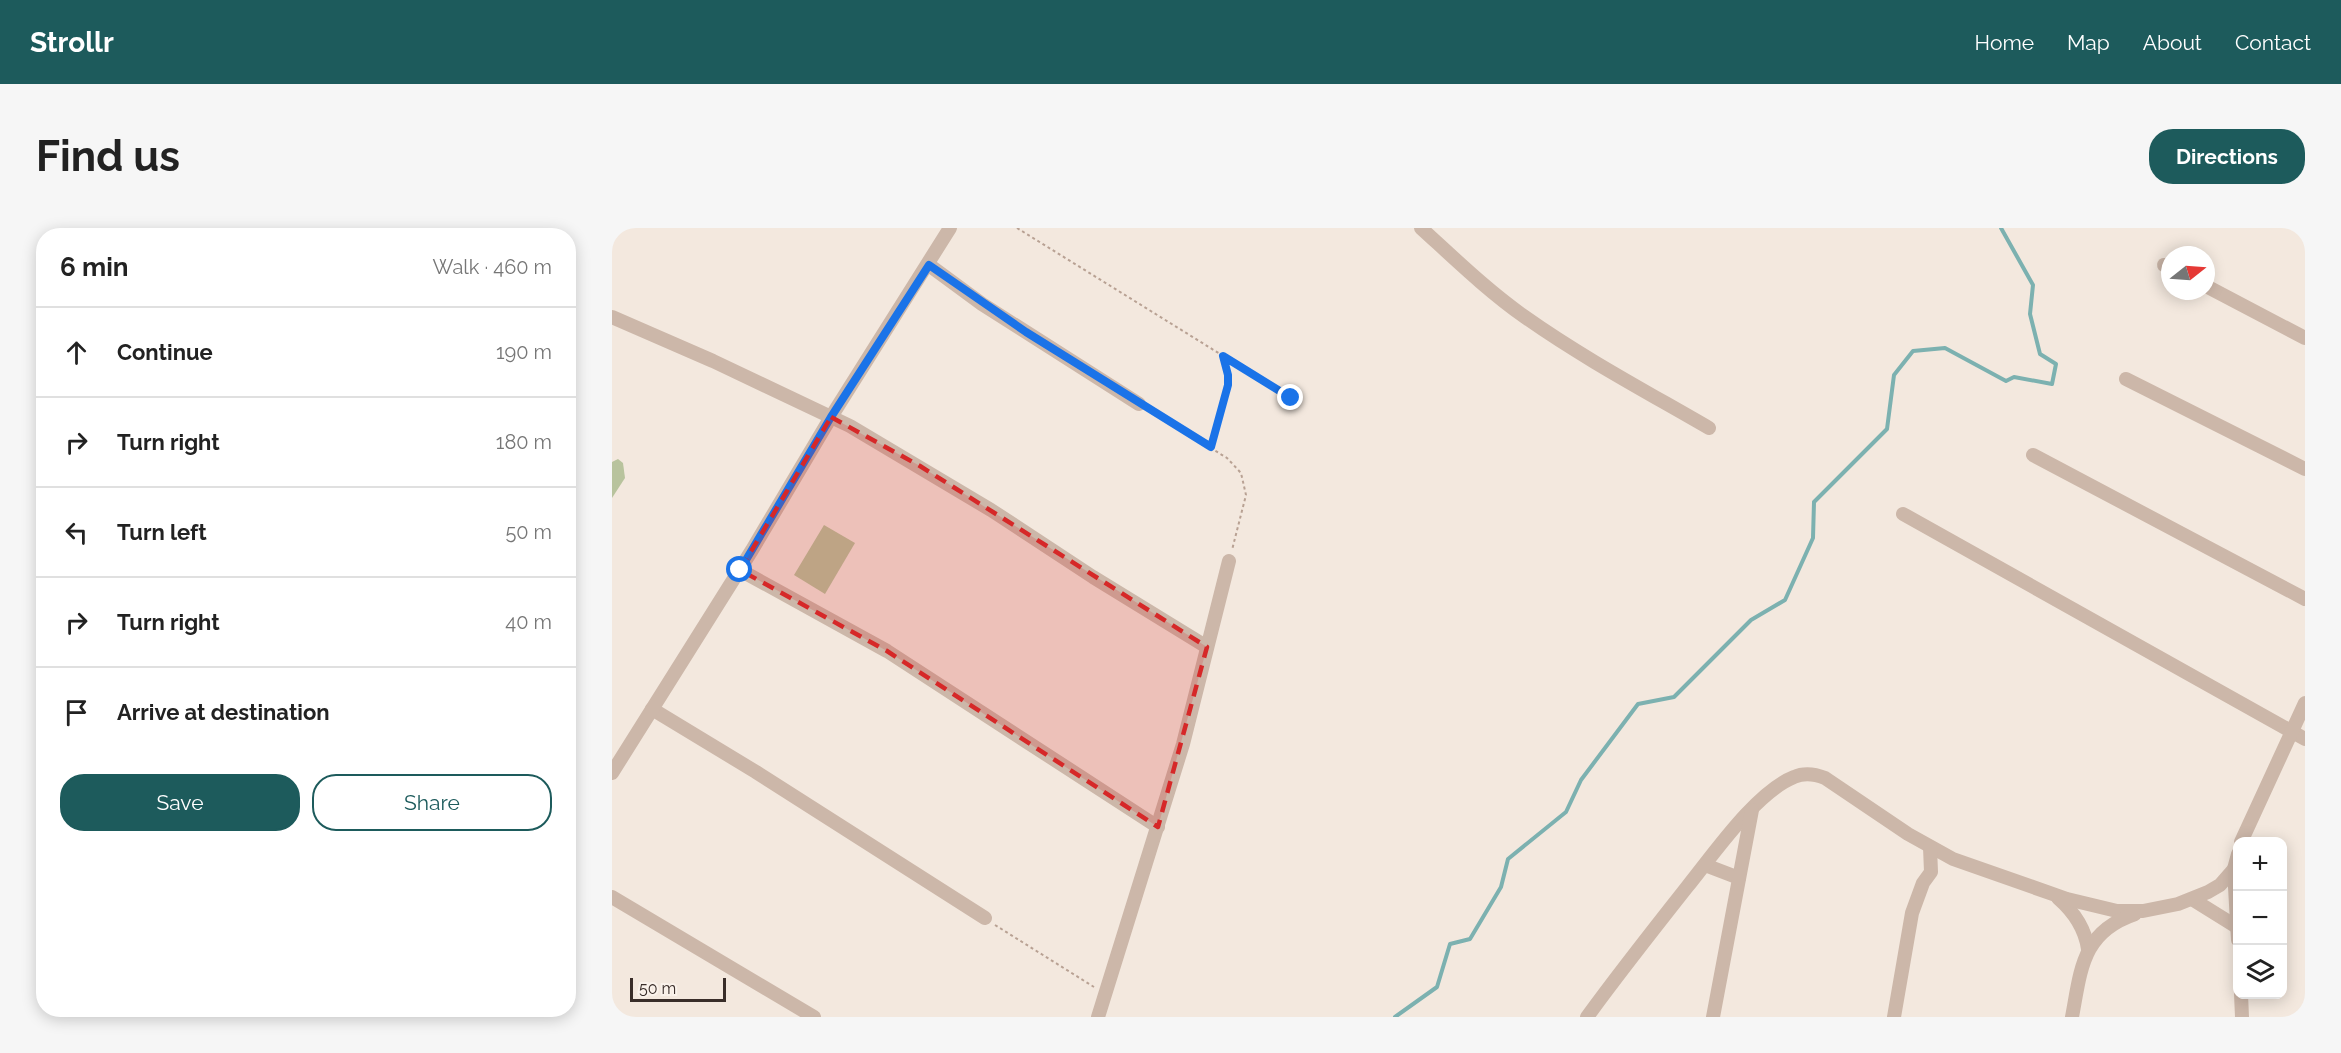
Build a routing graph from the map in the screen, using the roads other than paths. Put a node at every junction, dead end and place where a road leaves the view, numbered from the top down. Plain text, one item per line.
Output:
1 (950, 228) edge
2 (1421, 228) edge
3 (929, 265) junction
4 (2215, 291) edge
5 (612, 318) edge
6 (2305, 338) edge
7 (2126, 379) dead end
8 (1139, 404) road end
9 (831, 417) junction
10 (1709, 428) dead end
11 (2033, 455) dead end
12 (2305, 469) edge
13 (1903, 514) dead end
14 (1229, 561) road end
15 (740, 570) junction
16 (2305, 599) edge
17 (1207, 647) junction
18 (2305, 703) edge
19 (652, 709) junction
20 (2292, 731) junction
21 (2305, 739) edge
22 (612, 773) edge
23 (1752, 810) junction
24 (1158, 826) junction
25 (2243, 837) edge
26 (1930, 847) junction
27 (1953, 859) junction
28 (1705, 866) junction
29 (2233, 870) edge
30 (1931, 872) junction
31 (1739, 878) junction
32 (2055, 895) junction
33 (612, 897) edge
34 (2192, 899) junction
35 (2143, 911) junction
36 (985, 918) road end
37 (2233, 930) edge
38 (2088, 949) junction
39 (2242, 1007) edge
40 (814, 1017) edge
41 (1098, 1017) edge
42 (1587, 1017) edge
43 (1713, 1017) edge
44 (1894, 1017) edge
45 (2072, 1017) edge
46 (2256, 1017) edge

1 - 3 street
2 - 10 street
3 - 8 street
3 - 9 street
4 - 6 street
5 - 9 street
7 - 12 street
9 - 15 street
9 - 17 street
11 - 16 street
13 - 20 street
14 - 17 street
15 - 19 street
15 - 24 street
17 - 24 street
18 - 20 street
19 - 22 street
19 - 36 street
20 - 21 street
20 - 25 street
23 - 26 street
23 - 28 street
23 - 31 street
24 - 41 street
26 - 27 street
26 - 30 street
27 - 30 street
27 - 32 street
28 - 31 street
28 - 42 street
29 - 34 street
30 - 44 street
31 - 43 street
32 - 35 street
32 - 38 street
33 - 40 street
34 - 35 street
34 - 37 street
35 - 38 street
38 - 45 street
39 - 46 street

